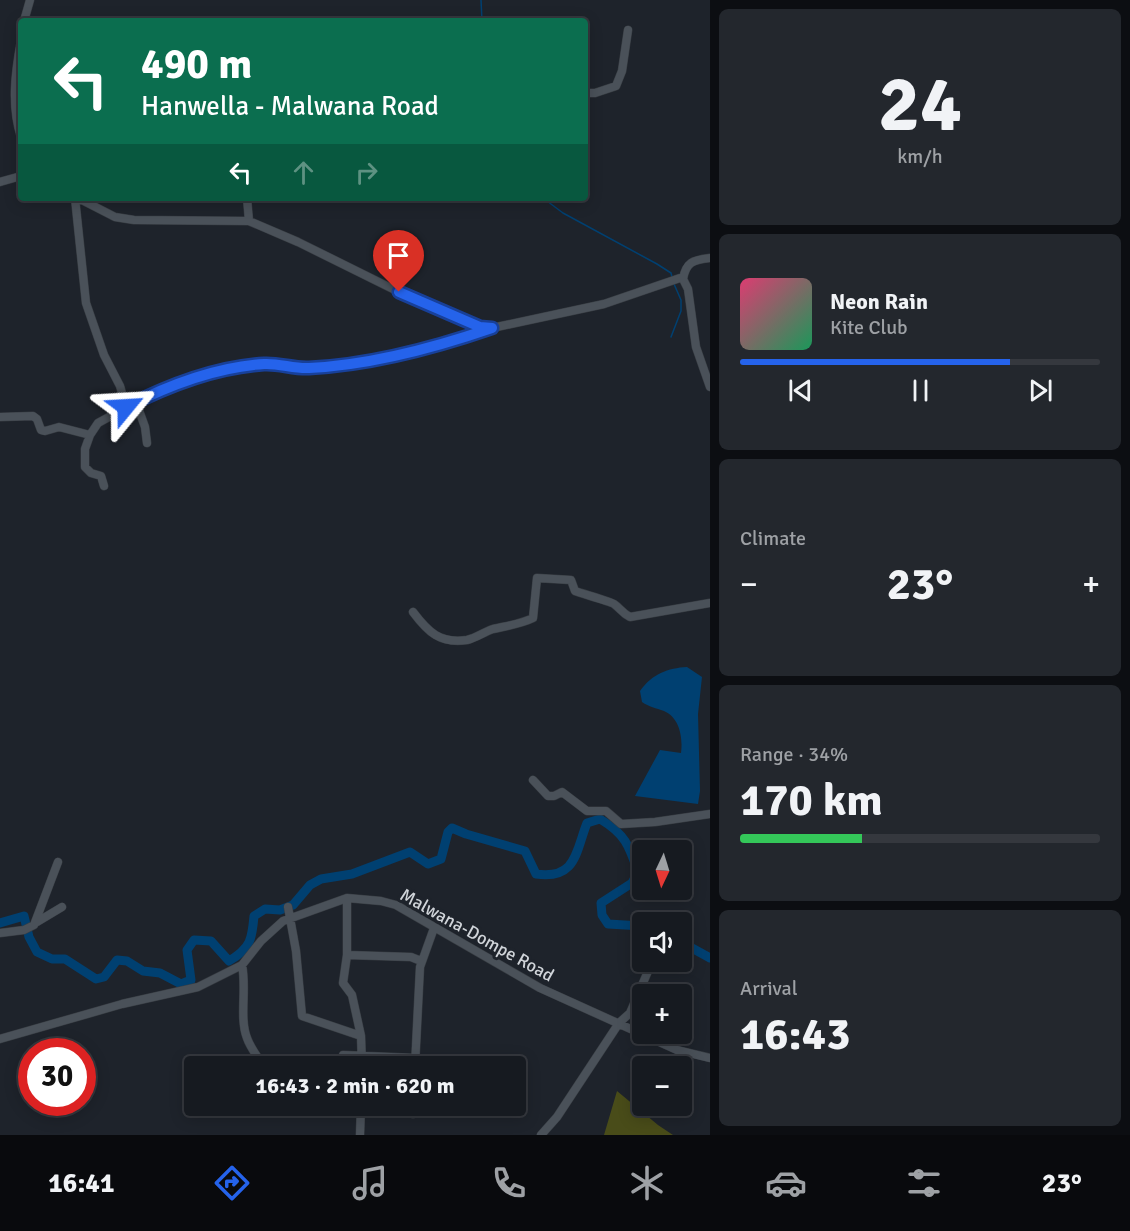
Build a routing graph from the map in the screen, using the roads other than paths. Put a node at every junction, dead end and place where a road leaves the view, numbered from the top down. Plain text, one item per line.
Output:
1 (30, 0) edge
2 (25, 18) edge
3 (628, 30) dead end
4 (18, 66) edge
5 (588, 93) edge
6 (18, 128) edge
7 (18, 177) edge
8 (0, 182) edge
9 (76, 201) edge
10 (82, 201) edge
11 (247, 201) edge
12 (249, 221) junction
13 (710, 258) edge
14 (676, 280) junction
15 (492, 328) junction
16 (710, 387) edge
17 (136, 402) junction
18 (126, 407) junction
19 (0, 417) edge
20 (90, 435) junction
21 (147, 443) dead end
22 (104, 486) dead end
23 (710, 603) edge
24 (413, 612) dead end
25 (532, 780) dead end
26 (710, 814) edge
27 (58, 862) dead end
28 (347, 898) junction
29 (62, 907) dead end
30 (288, 907) dead end
31 (290, 918) junction
32 (30, 927) junction
33 (434, 928) junction
34 (0, 933) edge
35 (347, 955) junction
36 (421, 961) junction
37 (242, 965) junction
38 (648, 972) edge
39 (619, 1023) junction
40 (360, 1036) junction
41 (0, 1040) edge
42 (343, 1055) dead end
43 (362, 1055) junction
44 (257, 1056) edge
45 (380, 1056) edge
46 (415, 1056) edge
47 (710, 1058) edge
48 (361, 1116) edge
49 (360, 1135) edge
50 (541, 1135) edge

1 - 2 street
3 - 5 street
4 - 6 street
7 - 8 street
9 - 18 street
10 - 12 street
11 - 12 street
12 - 15 street
13 - 14 street
14 - 15 street
14 - 16 street
15 - 17 street
17 - 18 street
17 - 21 street
18 - 20 street
19 - 20 street
20 - 22 street
23 - 24 street
25 - 26 street
27 - 32 street
28 - 31 street, Malwana-Dompe Road
28 - 33 street, Malwana-Dompe Road
28 - 35 street
29 - 32 street
30 - 31 street
31 - 37 street, Malwana-Dompe Road
31 - 40 street
32 - 34 street
33 - 36 street
33 - 39 street, Malwana-Dompe Road
35 - 36 street
35 - 40 street
36 - 46 street
37 - 41 street, Malwana-Dompe Road
37 - 44 street
38 - 39 street
39 - 47 street, Malwana-Dompe Road
39 - 50 street
40 - 43 street
42 - 43 street
43 - 45 street
48 - 49 street

